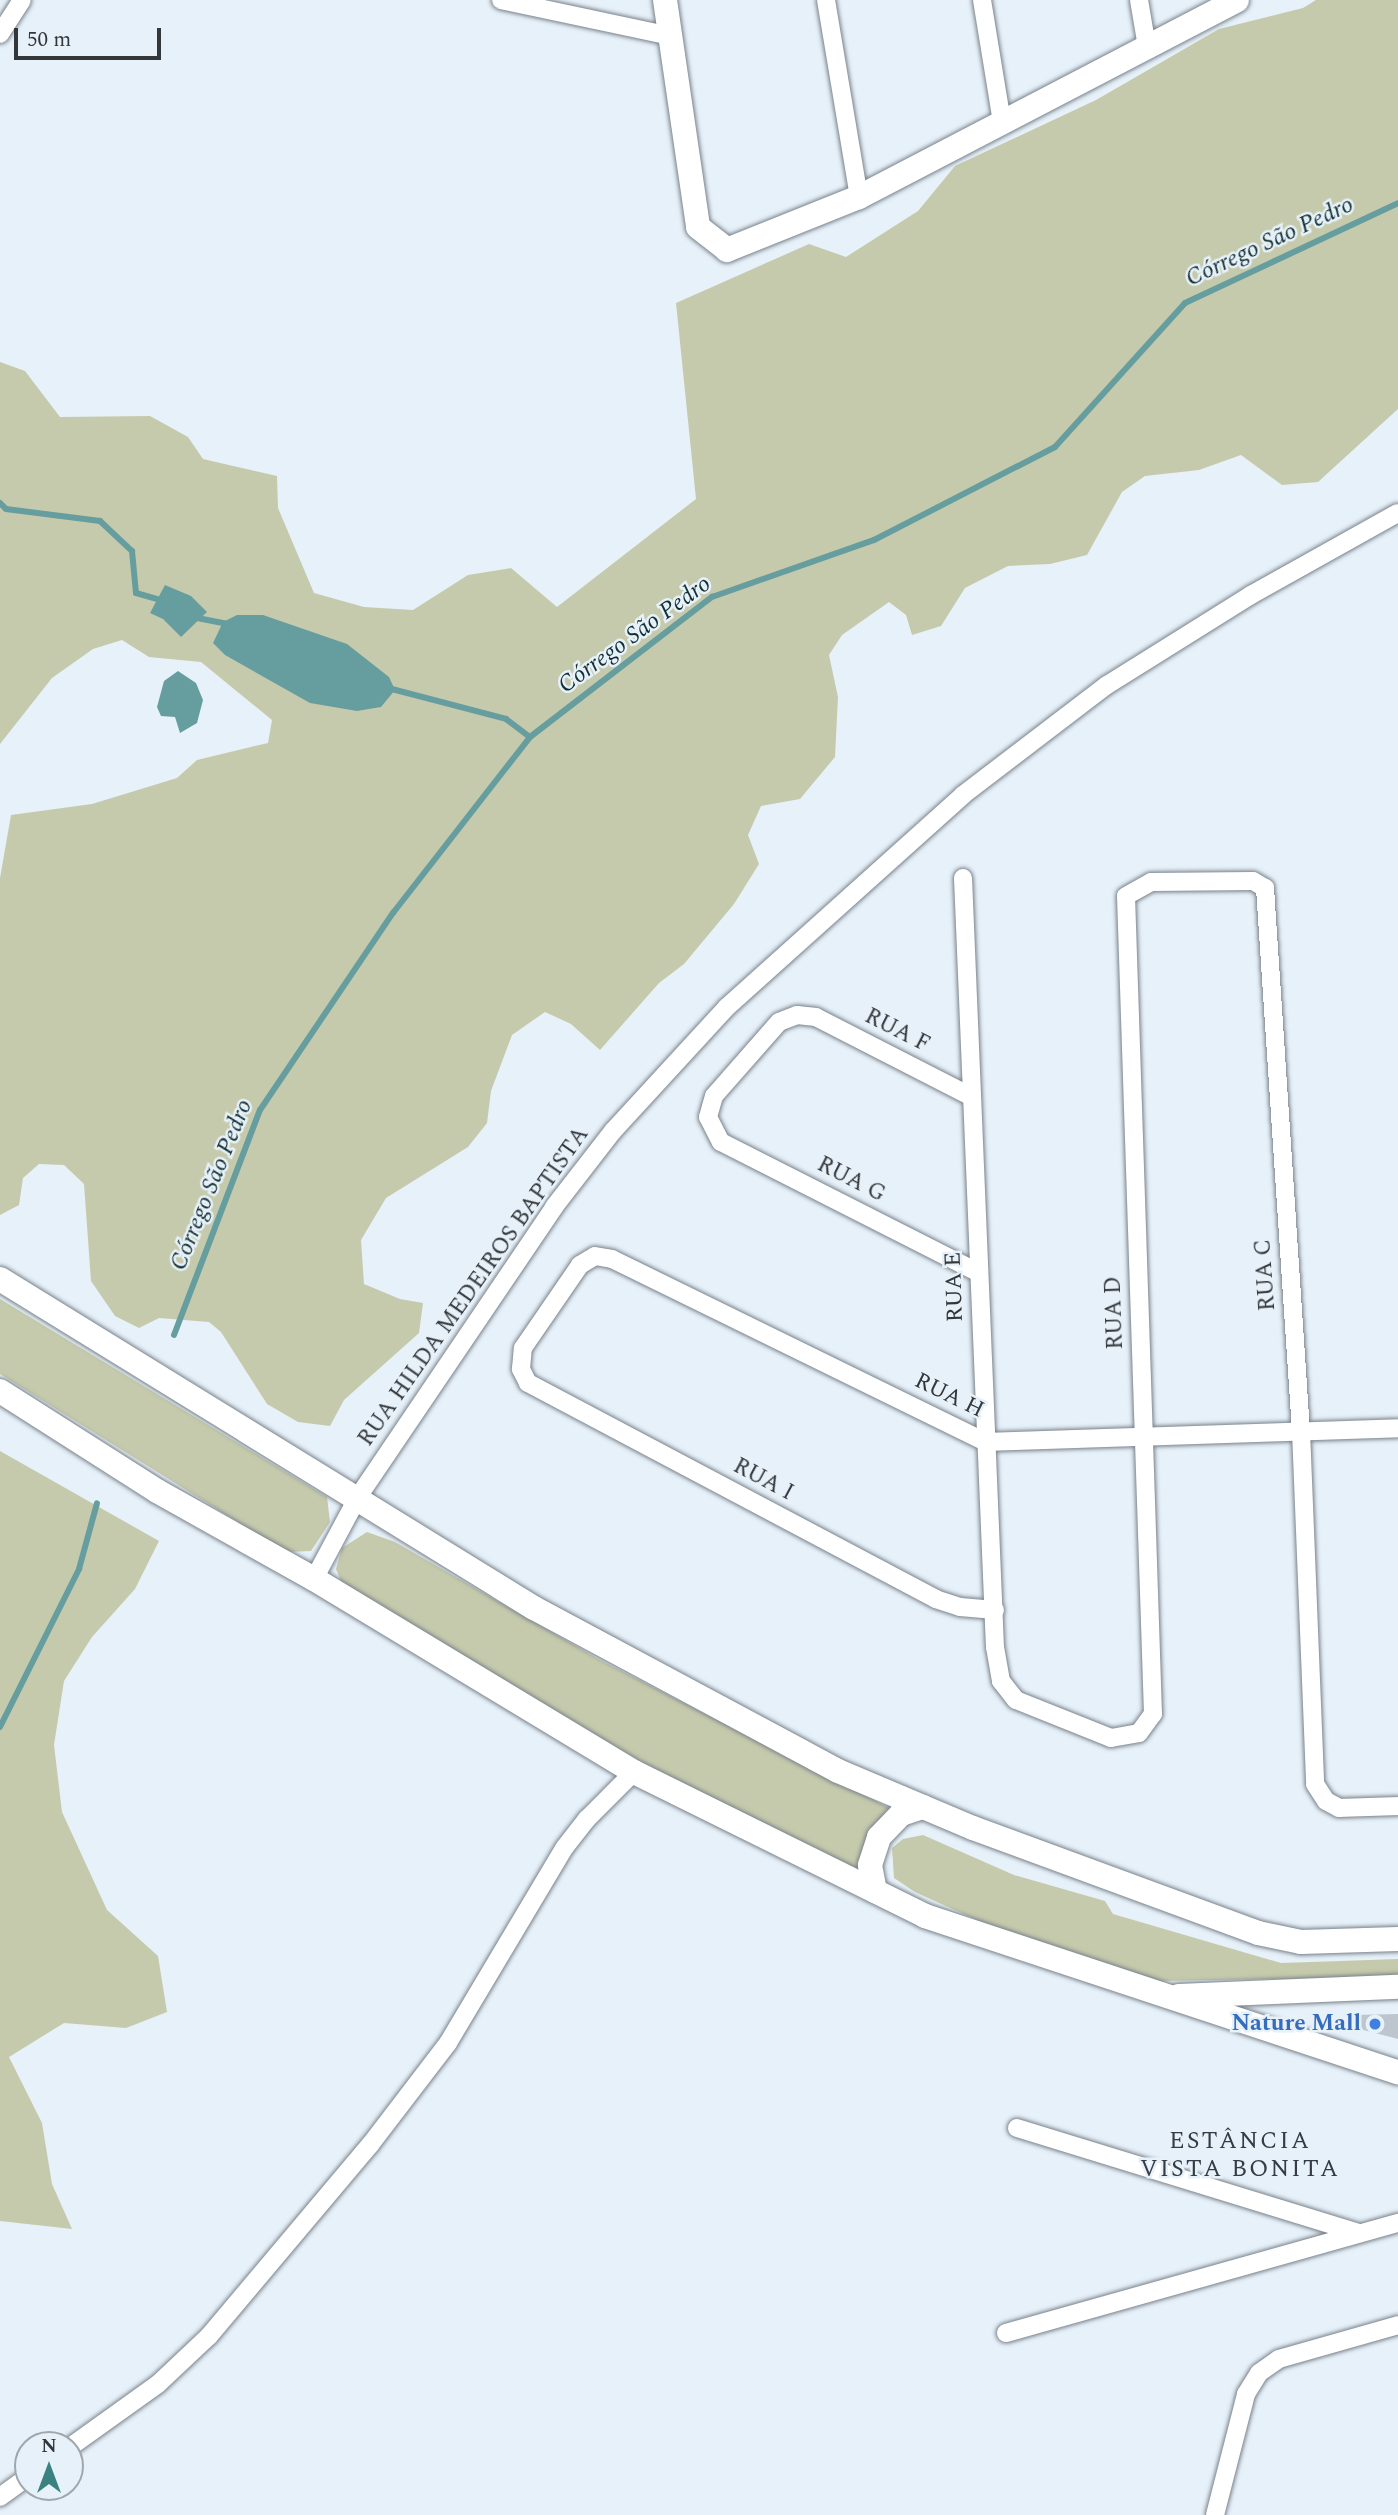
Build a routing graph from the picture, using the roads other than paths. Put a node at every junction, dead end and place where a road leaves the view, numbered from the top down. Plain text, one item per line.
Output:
1 (22, 0) edge
2 (501, 0) edge
3 (665, 0) edge
4 (826, 0) edge
5 (982, 0) edge
6 (1139, 0) edge
7 (1237, 0) edge
8 (0, 34) edge
9 (671, 36) junction
10 (1147, 47) junction
11 (1002, 122) junction
12 (859, 197) junction
13 (1398, 513) edge
14 (963, 878) dead end
15 (1126, 896) joint
16 (972, 1097) junction
17 (709, 1123) joint
18 (595, 1256) joint
19 (979, 1273) junction
20 (0, 1279) edge
21 (0, 1391) edge
22 (1398, 1428) edge
23 (1301, 1431) junction
24 (1144, 1437) junction
25 (986, 1442) junction
26 (358, 1497) junction
27 (314, 1579) junction
28 (995, 1610) junction
29 (1007, 1691) joint
30 (634, 1772) junction
31 (1398, 1806) edge
32 (923, 1807) junction
33 (875, 1891) junction
34 (1398, 1939) edge
35 (1398, 1987) edge
36 (1160, 1997) junction
37 (1398, 2072) edge
38 (1017, 2128) dead end
39 (1398, 2223) edge
40 (1359, 2234) junction
41 (1398, 2325) edge
42 (1006, 2333) dead end
43 (84, 2437) edge
44 (1215, 2515) edge

1 - 8 street
2 - 9 street
3 - 9 main road
4 - 12 street
5 - 11 street
6 - 10 street
7 - 10 main road
9 - 12 main road
10 - 11 main road
11 - 12 main road
13 - 26 street, RUA HILDA MEDEIROS BAPTISTA
14 - 16 street, RUA E
15 - 23 street, RUA C
15 - 24 street, RUA D
16 - 17 street, RUA F
16 - 19 street, RUA E
17 - 19 street, RUA G
18 - 25 street, RUA H
18 - 28 street, RUA I
19 - 25 street, RUA E
20 - 26 main road
21 - 27 main road
22 - 23 street, RUA H
23 - 24 street, RUA H
23 - 31 street, RUA C
24 - 25 street, RUA H
24 - 29 street, RUA D
25 - 28 street, RUA E
26 - 27 street, RUA HILDA MEDEIROS BAPTISTA
26 - 32 main road
27 - 30 main road
28 - 29 street, RUA E
30 - 33 main road
30 - 43 street
32 - 33 main road
32 - 34 main road
33 - 36 main road
35 - 36 main road
36 - 37 main road
38 - 40 street
39 - 40 street
40 - 42 street
41 - 44 street

